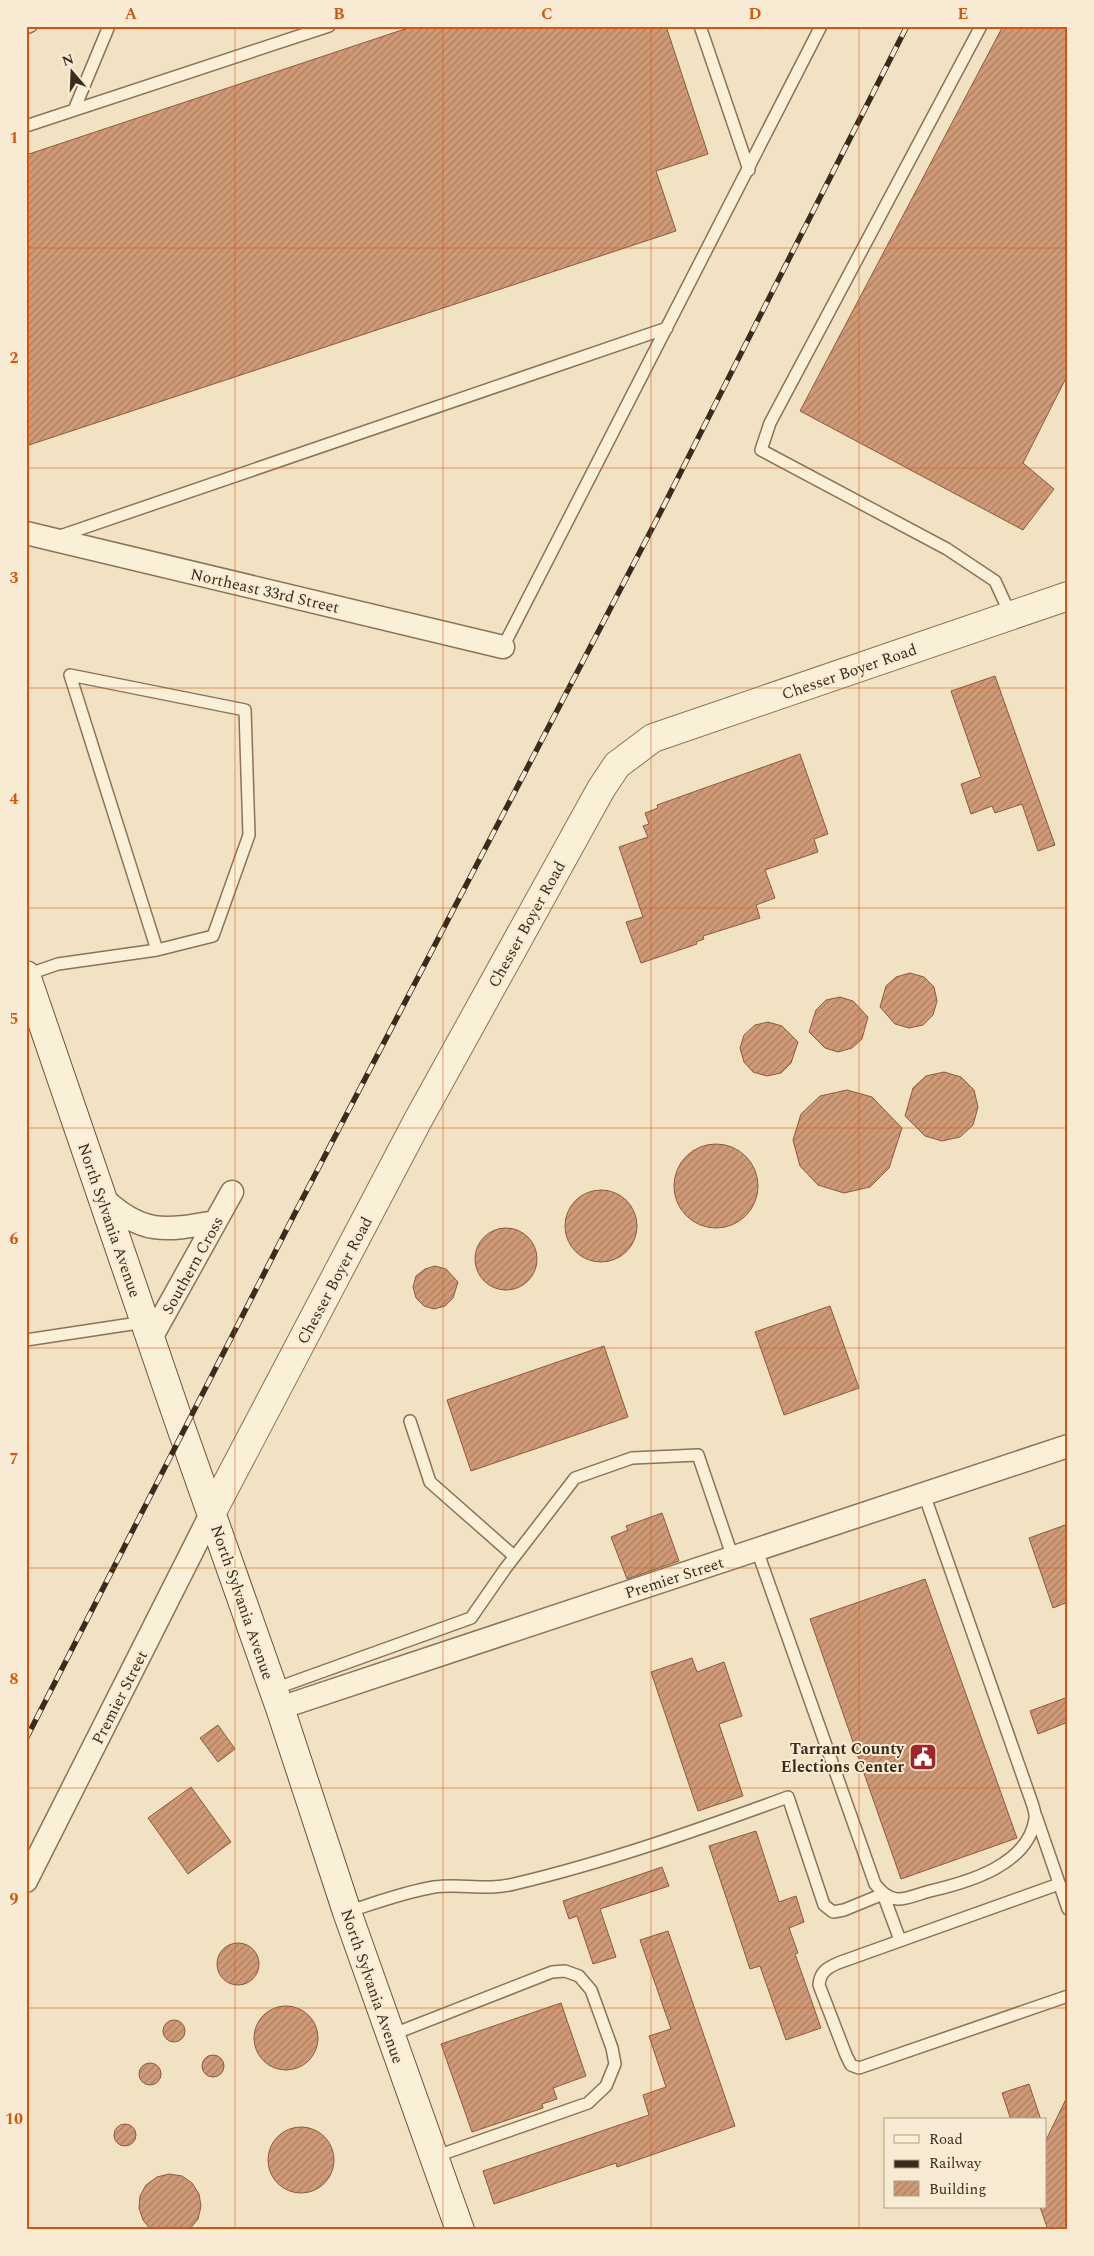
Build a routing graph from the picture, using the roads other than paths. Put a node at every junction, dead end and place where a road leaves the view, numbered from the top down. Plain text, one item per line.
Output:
1 (31, 26) edge
2 (109, 26) edge
3 (329, 26) edge
4 (700, 26) edge
5 (821, 26) edge
6 (981, 26) edge
7 (26, 28) edge
8 (74, 110) junction
9 (26, 126) edge
10 (749, 170) junction
11 (667, 328) junction
12 (26, 533) edge
13 (51, 539) junction
14 (1068, 596) edge
15 (1011, 616) junction
16 (503, 646) joint
17 (156, 950) junction
18 (26, 975) edge
19 (232, 1192) dead end
20 (102, 1197) junction
21 (215, 1222) junction
22 (148, 1330) junction
23 (26, 1340) edge
24 (410, 1421) dead end
25 (1068, 1446) edge
26 (924, 1494) junction
27 (212, 1512) junction
28 (757, 1550) junction
29 (514, 1556) junction
30 (733, 1558) junction
31 (277, 1699) junction
32 (1034, 1810) junction
33 (26, 1882) edge
34 (1059, 1884) junction
35 (883, 1894) junction
36 (1068, 1909) edge
37 (347, 1912) junction
38 (900, 1940) junction
39 (1068, 1996) edge
40 (391, 2035) junction
41 (434, 2157) junction
42 (460, 2230) edge

1 - 7 lane
2 - 8 lane
3 - 8 lane
4 - 10 lane
5 - 10 lane
6 - 15 lane
8 - 9 lane
10 - 11 lane
11 - 13 lane
11 - 16 lane
12 - 13 street, Northeast 33rd Street
13 - 16 street, Northeast 33rd Street
14 - 15 street, Chesser Boyer Road
15 - 27 street, Chesser Boyer Road
17 - 17 lane
17 - 18 lane
18 - 20 street, North Sylvania Avenue
19 - 21 street, Southern Cross
20 - 21 street
20 - 22 street, North Sylvania Avenue
21 - 22 street, Southern Cross
22 - 23 lane
22 - 27 street, North Sylvania Avenue
24 - 29 lane
25 - 26 street, Premier Street
26 - 28 street, Premier Street
26 - 32 lane
27 - 31 street, North Sylvania Avenue
27 - 33 street, Premier Street
28 - 30 street, Premier Street
28 - 35 lane
29 - 30 lane
29 - 31 lane
30 - 31 street, Premier Street
31 - 37 street, North Sylvania Avenue
32 - 34 lane
32 - 35 lane
34 - 36 lane
34 - 38 lane
35 - 37 lane
35 - 38 lane
37 - 40 street, North Sylvania Avenue
38 - 39 lane
40 - 41 street, North Sylvania Avenue
40 - 41 lane
41 - 42 street, North Sylvania Avenue

